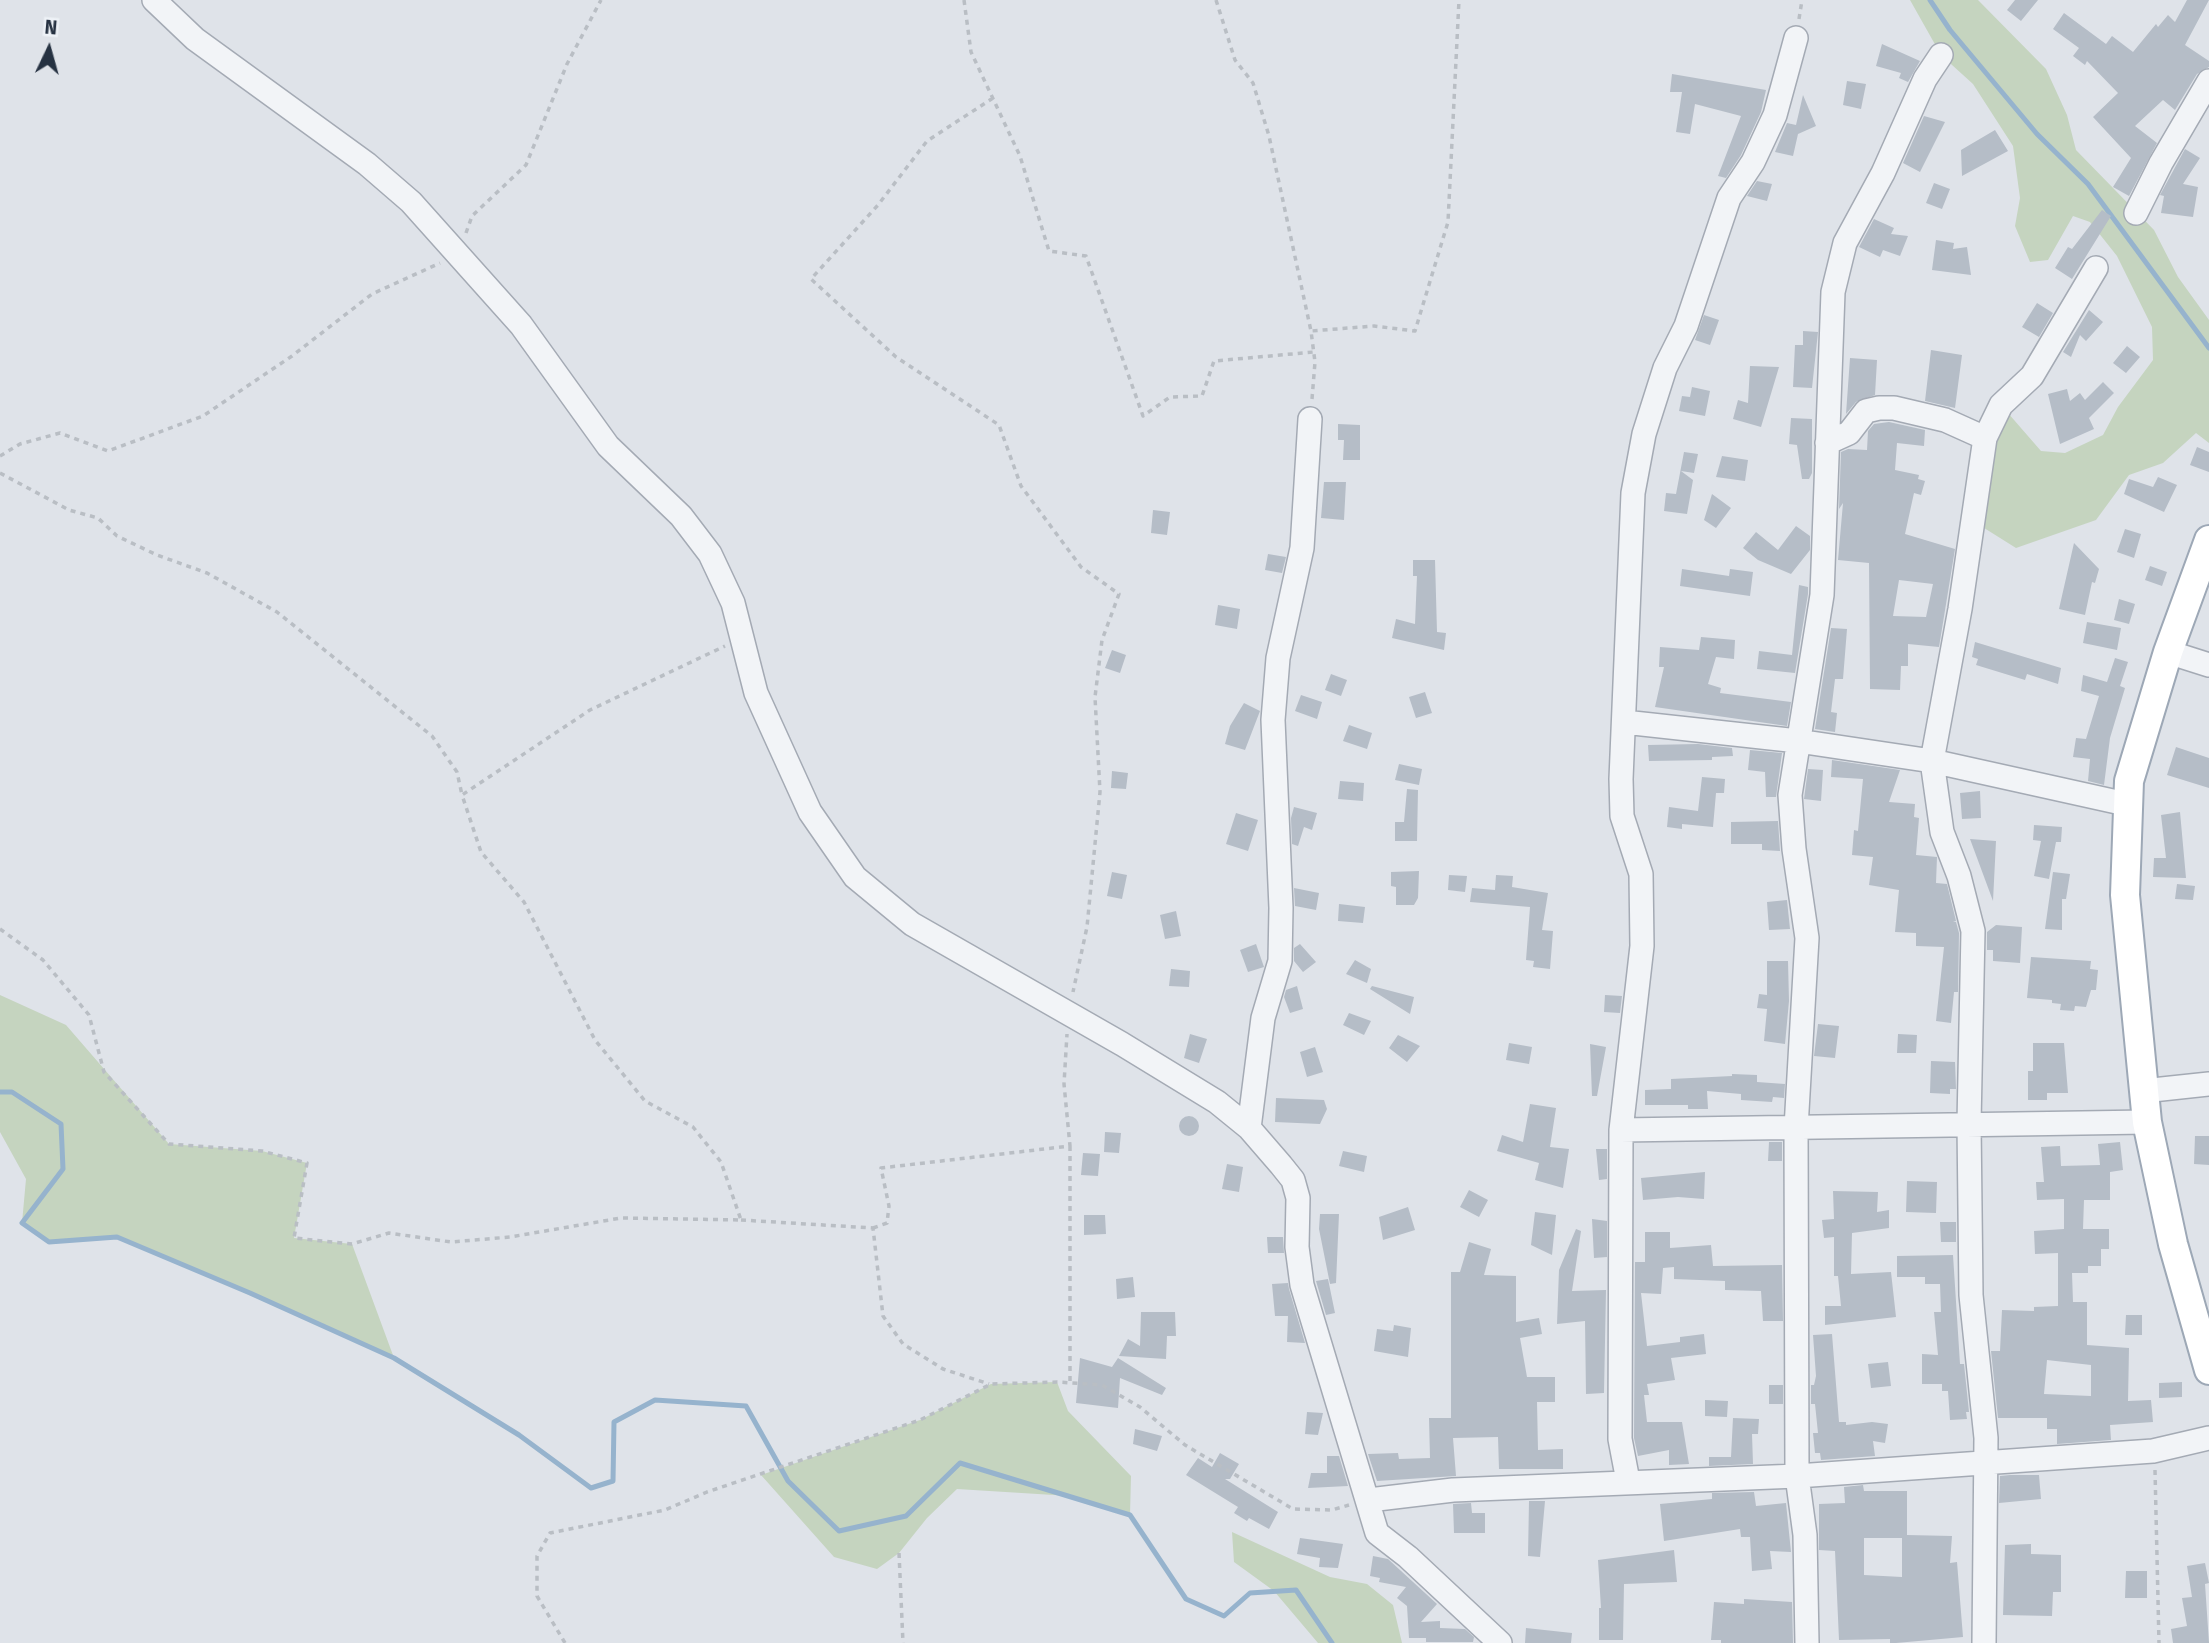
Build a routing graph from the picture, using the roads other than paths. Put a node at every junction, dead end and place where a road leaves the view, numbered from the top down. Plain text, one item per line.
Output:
1 (154, 0) edge
2 (1796, 38) dead end
3 (1941, 55) dead end
4 (2209, 81) edge
5 (2136, 213) dead end
6 (2096, 268) dead end
7 (1310, 419) road end
8 (1985, 438) junction
9 (1827, 443) junction
10 (2209, 540) edge
11 (2168, 652) junction
12 (2209, 665) edge
13 (1624, 722) junction
14 (1798, 741) junction
15 (1932, 761) junction
16 (2126, 804) junction
17 (2209, 1084) edge
18 (2143, 1091) junction
19 (2147, 1122) junction
20 (1969, 1123) junction
21 (1249, 1128) junction
22 (1796, 1128) junction
23 (1621, 1130) junction
24 (2209, 1370) edge
25 (2209, 1438) edge
26 (1984, 1461) junction
27 (1797, 1476) junction
28 (1628, 1481) junction
29 (1369, 1500) junction
30 (1500, 1643) edge
31 (1807, 1643) edge
32 (1984, 1643) edge

1 - 21 street
2 - 13 street
3 - 9 street
4 - 5 street
6 - 8 street
7 - 21 street
8 - 9 street
8 - 15 street
9 - 14 street
10 - 11 main road
11 - 12 street
11 - 16 main road
13 - 14 street
13 - 23 street
14 - 15 street
14 - 22 street
15 - 16 street
15 - 20 street
16 - 18 main road
17 - 18 street
18 - 19 main road
19 - 20 street
19 - 24 main road
20 - 22 street
20 - 26 street
21 - 29 street
22 - 23 street
22 - 27 street
23 - 28 street
25 - 26 street
26 - 27 street
26 - 32 street
27 - 28 street
27 - 31 street
28 - 29 street
29 - 30 street

